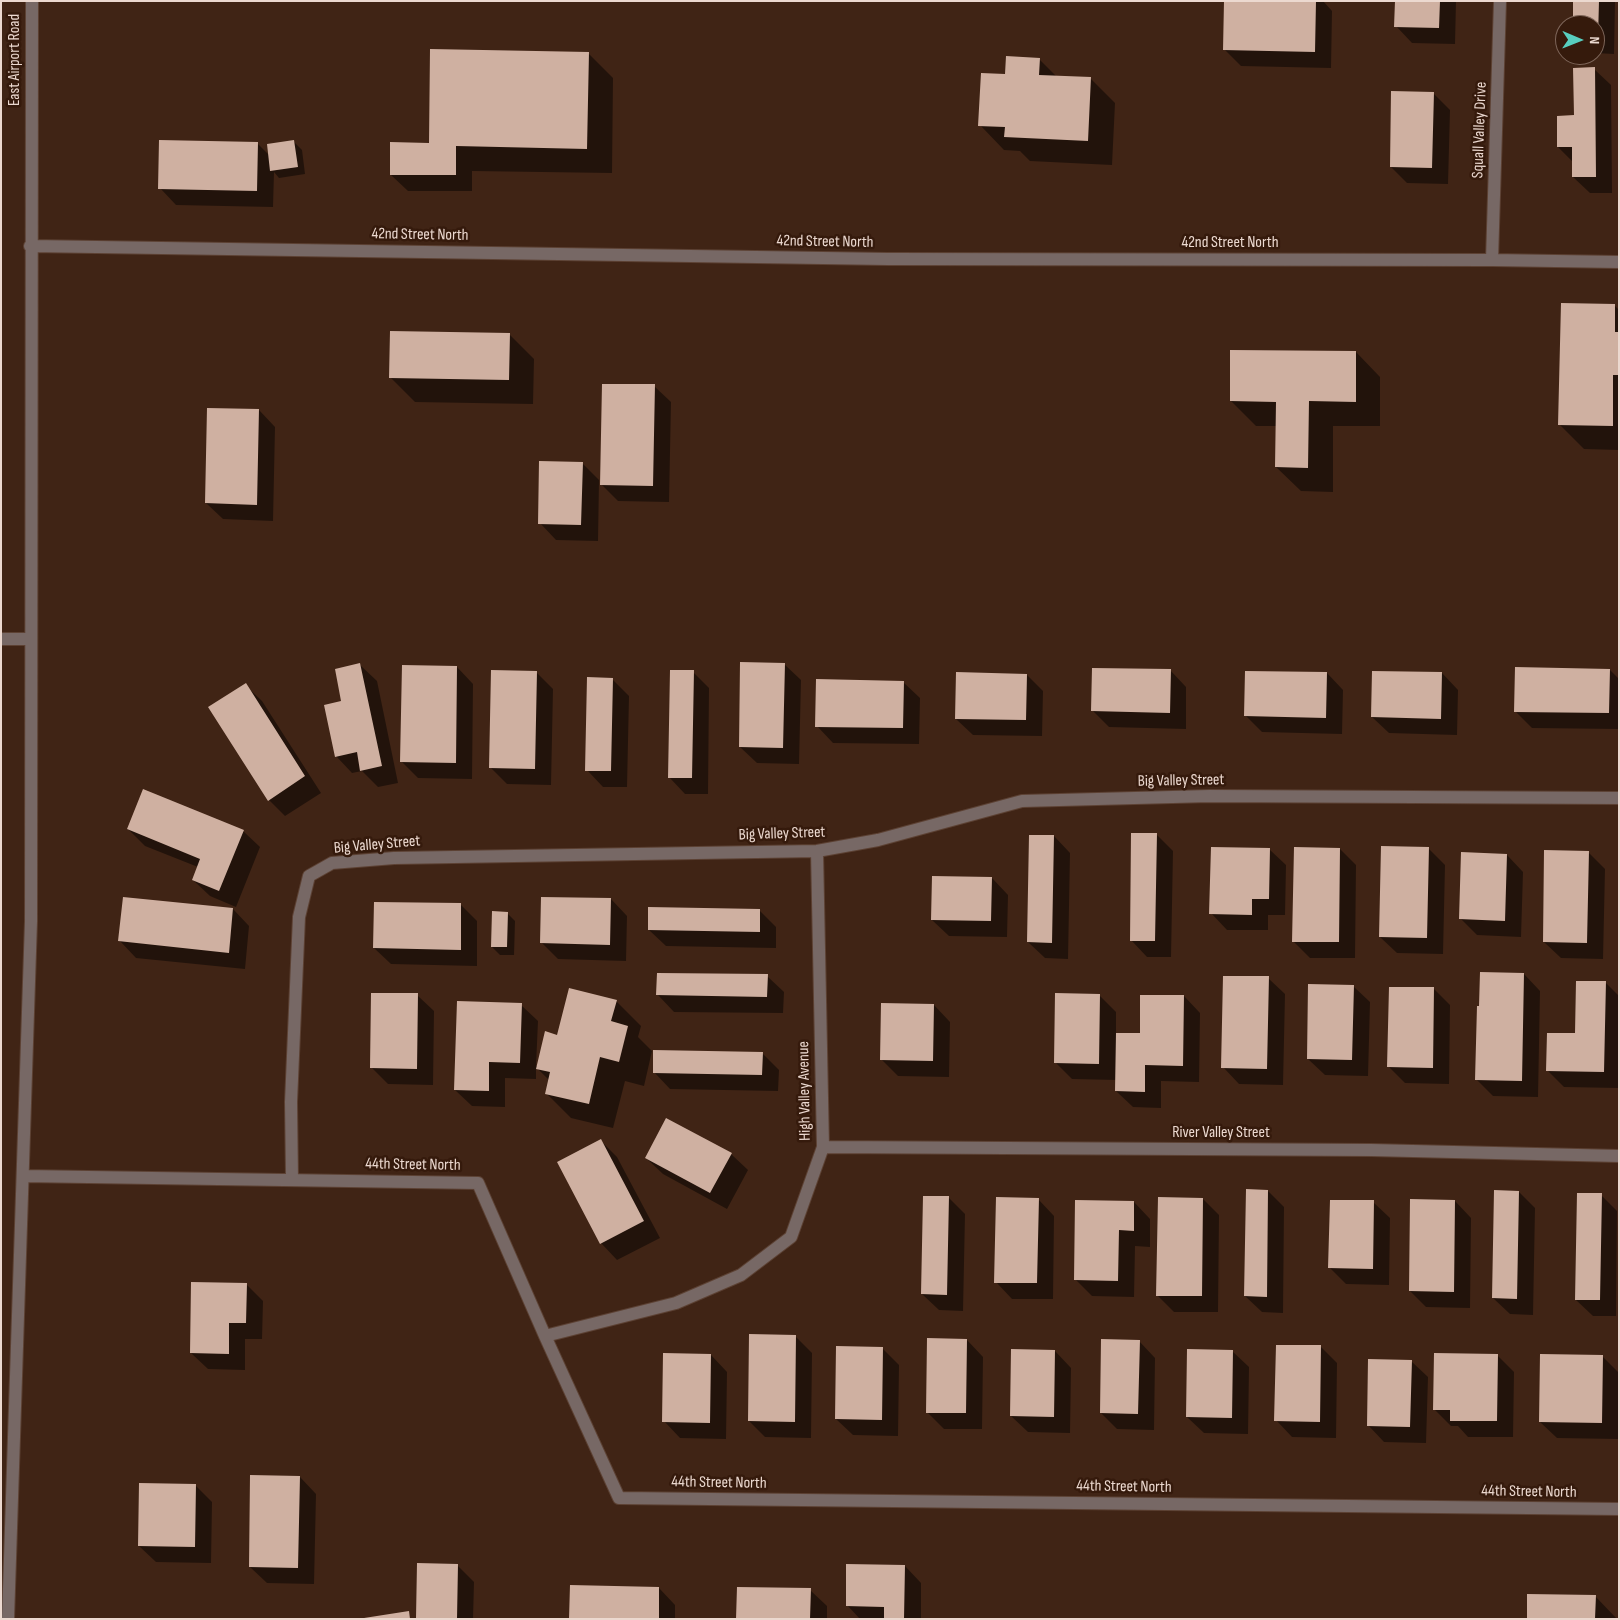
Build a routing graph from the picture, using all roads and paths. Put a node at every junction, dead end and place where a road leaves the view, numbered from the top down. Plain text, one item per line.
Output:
1 (32, 1) edge
2 (1500, 1) edge
3 (30, 246) junction
4 (1492, 260) junction
5 (1619, 262) edge
6 (1, 639) edge
7 (31, 639) junction
8 (1619, 798) edge
9 (817, 851) junction
10 (822, 1147) junction
11 (1619, 1156) edge
12 (23, 1176) junction
13 (292, 1180) junction
14 (545, 1336) junction
15 (1619, 1509) edge
16 (8, 1619) edge

1 - 3 street, East Airport Road
2 - 4 street, Squall Valley Drive
3 - 4 street, 42nd Street North
3 - 7 street, East Airport Road
4 - 5 street, 42nd Street North
6 - 7 street
7 - 12 street, East Airport Road
8 - 9 street, Big Valley Street
9 - 10 street, High Valley Avenue
9 - 13 street, Big Valley Street
10 - 11 street, River Valley Street
10 - 14 street, High Valley Avenue
12 - 13 street, 44th Street North
12 - 16 street, East Airport Road
13 - 14 street, 44th Street North
14 - 15 street, 44th Street North

